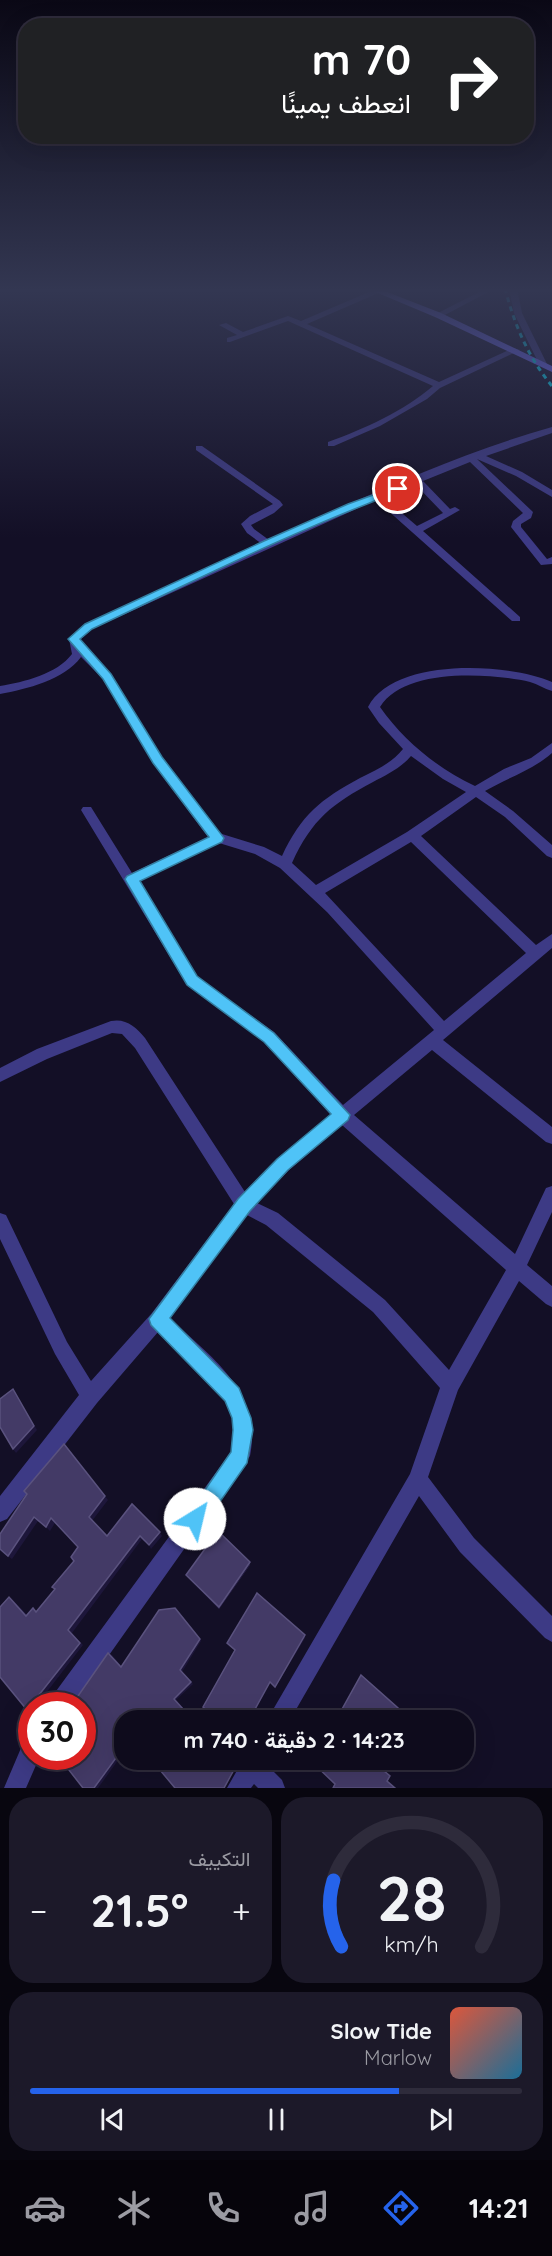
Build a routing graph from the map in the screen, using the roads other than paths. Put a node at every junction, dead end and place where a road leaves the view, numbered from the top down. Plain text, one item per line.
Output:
1 (406, 371) edge
2 (470, 371) edge
3 (438, 386) junction
4 (552, 430) edge
5 (331, 444) dead end
6 (199, 448) dead end
7 (475, 457) junction
8 (418, 481) junction
9 (552, 494) edge
10 (377, 496) junction
11 (416, 531) junction
12 (267, 543) junction
13 (552, 561) edge
14 (516, 619) dead end
15 (76, 645) junction
16 (552, 687) edge
17 (0, 690) edge
18 (552, 747) edge
19 (411, 748) junction
20 (476, 791) junction
21 (87, 810) dead end
22 (412, 835) junction
23 (218, 838) junction
24 (552, 853) edge
25 (285, 864) junction
26 (131, 879) junction
27 (316, 892) junction
28 (552, 940) edge
29 (536, 954) junction
30 (443, 1029) junction
31 (431, 1040) junction
32 (0, 1075) edge
33 (342, 1115) junction
34 (552, 1137) edge
35 (552, 1194) edge
36 (244, 1205) junction
37 (0, 1221) edge
38 (517, 1268) junction
39 (552, 1298) edge
40 (158, 1319) junction
41 (450, 1386) junction
42 (90, 1396) junction
43 (418, 1479) junction
44 (0, 1512) edge
45 (552, 1631) edge
46 (69, 1692) edge
47 (284, 1710) edge
48 (23, 1770) edge
49 (250, 1770) edge
50 (260, 1770) edge
51 (15, 1788) edge
52 (238, 1788) edge
53 (274, 1788) edge

1 - 3 street
2 - 3 street
3 - 5 street
4 - 7 street
6 - 12 street
7 - 8 street
7 - 9 street
7 - 13 street
8 - 10 street
8 - 11 street
10 - 11 street
10 - 12 street
11 - 14 street
12 - 15 street
15 - 17 street
15 - 23 street
16 - 19 street
18 - 20 street
19 - 20 street
19 - 25 street
20 - 22 street
20 - 24 street
21 - 26 street
22 - 27 street
22 - 29 street
23 - 25 street
23 - 26 street
25 - 27 street
26 - 33 street
27 - 30 street
28 - 29 street
29 - 30 street
30 - 31 street
31 - 33 street
31 - 34 street
32 - 36 street
33 - 36 street
33 - 38 street
35 - 38 street
36 - 40 street
36 - 41 street
37 - 42 street
38 - 39 street
38 - 41 street
40 - 42 street
40 - 46 street
41 - 43 street
42 - 44 street
43 - 45 street
43 - 47 street
48 - 51 street
49 - 52 street
50 - 53 street

